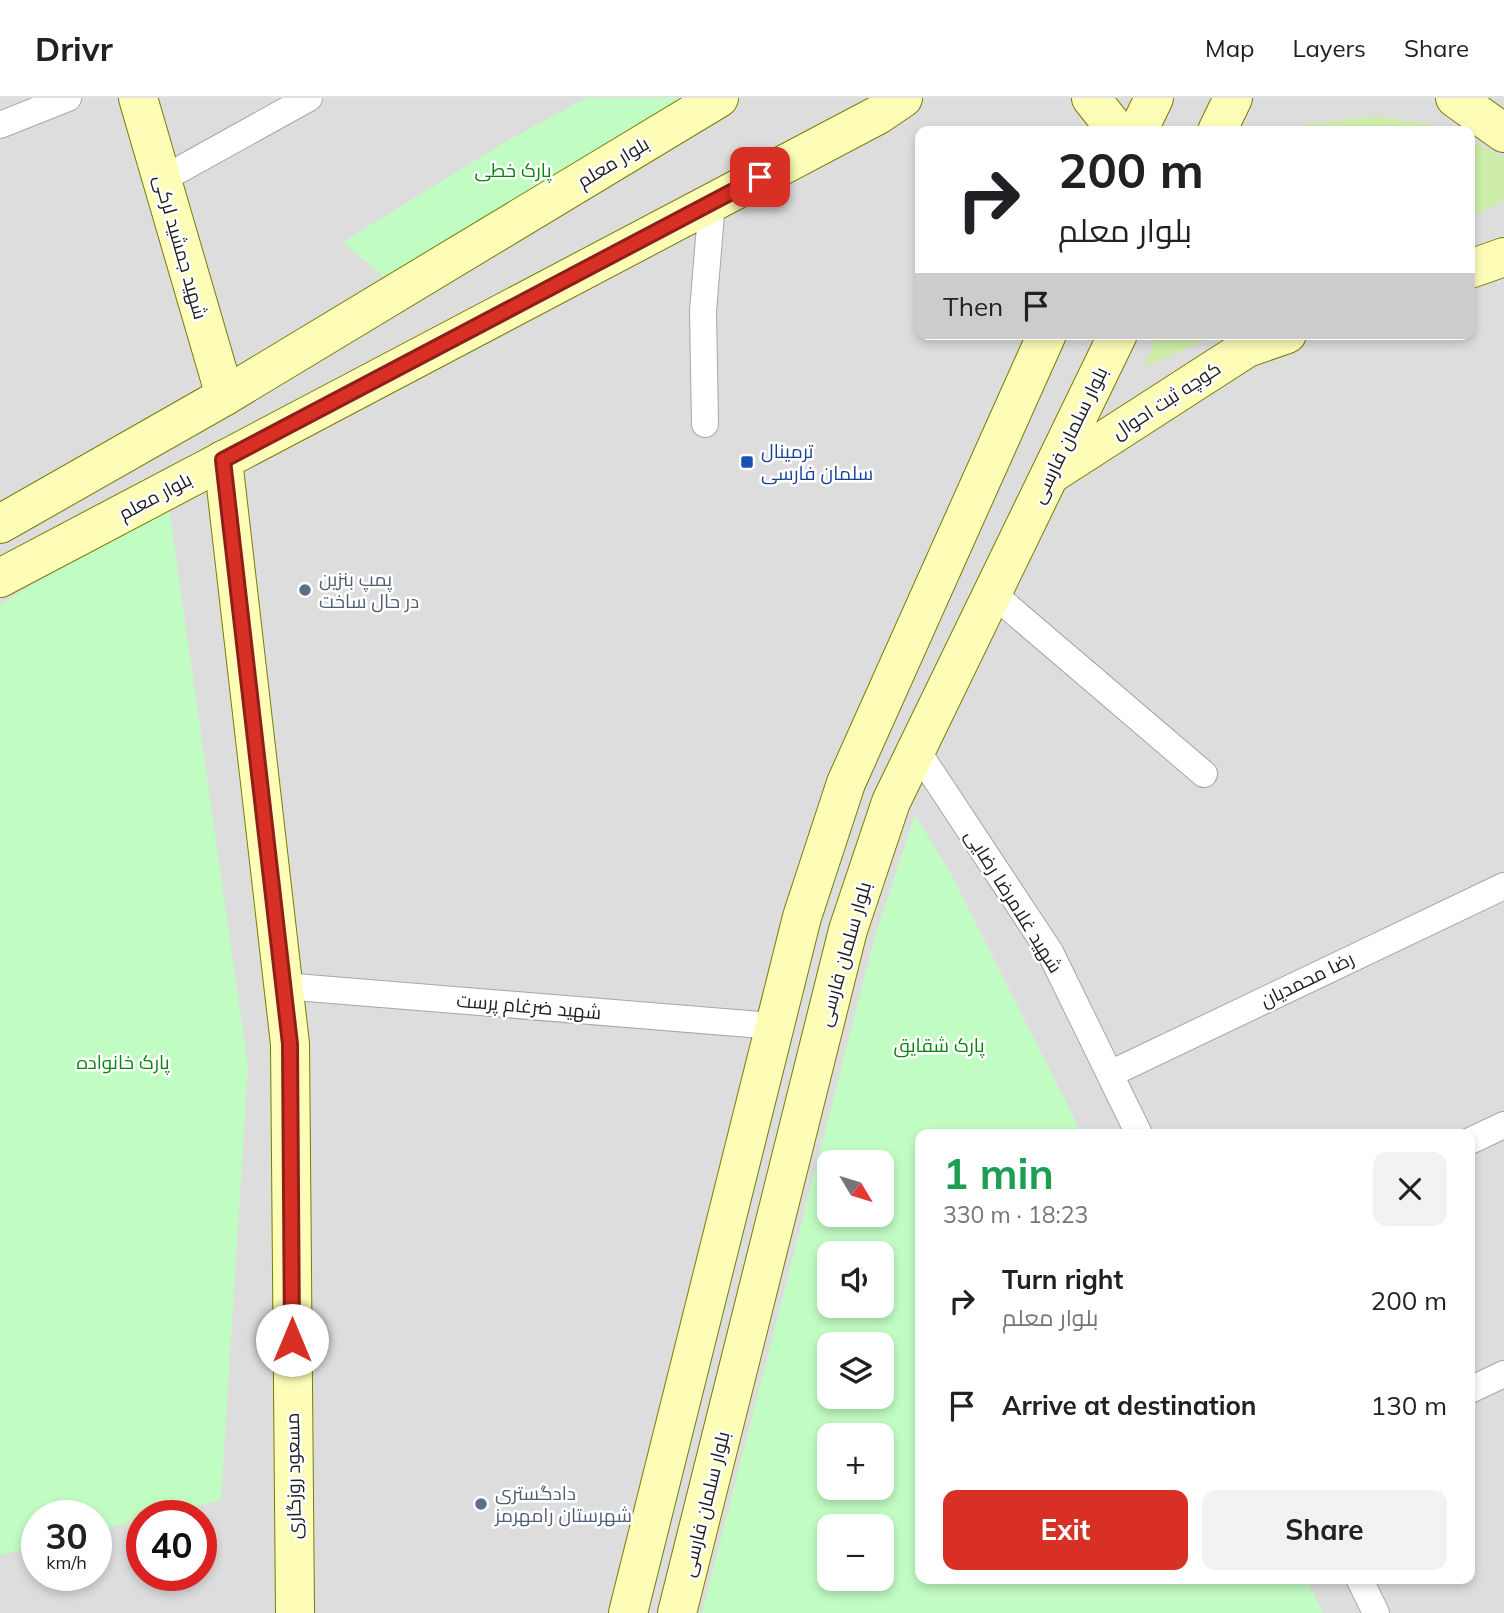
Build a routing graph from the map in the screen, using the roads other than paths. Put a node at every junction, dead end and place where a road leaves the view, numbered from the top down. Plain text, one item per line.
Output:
1 (68, 98) edge
2 (138, 98) edge
3 (309, 98) edge
4 (719, 98) edge
5 (904, 98) edge
6 (1091, 98) edge
7 (1154, 98) edge
8 (1233, 98) edge
9 (1455, 98) edge
10 (0, 125) edge
11 (1113, 126) edge
12 (1140, 126) edge
13 (1219, 126) edge
14 (1504, 133) edge
15 (161, 180) junction
16 (712, 202) junction
17 (1504, 257) edge
18 (1475, 267) edge
19 (1044, 340) edge
20 (1115, 340) edge
21 (1270, 340) edge
22 (225, 396) junction
23 (705, 424) dead end
24 (223, 460) junction
25 (1050, 475) junction
26 (0, 524) edge
27 (0, 578) edge
28 (992, 593) junction
29 (916, 749) junction
30 (1204, 774) dead end
31 (1504, 886) edge
32 (283, 986) junction
33 (774, 1027) junction
34 (1110, 1074) junction
35 (1504, 1125) edge
36 (1137, 1129) edge
37 (1475, 1139) edge
38 (1504, 1374) edge
39 (1475, 1388) edge
40 (1362, 1584) edge
41 (295, 1613) edge
42 (628, 1613) edge
43 (677, 1613) edge
44 (1376, 1613) edge

1 - 10 street
2 - 15 main road, شهید جمشید لرکی
3 - 15 street
4 - 22 main road, بلوار معلم
5 - 16 main road, بلوار معلم
6 - 11 main road
7 - 12 main road
8 - 13 main road
9 - 14 main road
15 - 22 main road, شهید جمشید لرکی
16 - 23 street
16 - 24 main road, بلوار معلم
17 - 18 main road
19 - 33 main road
20 - 25 main road, بلوار سلمان فارسی
21 - 25 main road, کوچه ثبت احوال
22 - 26 main road, بلوار معلم
24 - 27 main road, بلوار معلم
24 - 32 main road, مسعود روزگاری
25 - 28 main road, بلوار سلمان فارسی
28 - 29 main road, بلوار سلمان فارسی
28 - 30 street
29 - 34 street, شهید غلامرضا رضایی
29 - 43 main road, بلوار سلمان فارسی
31 - 34 street, رضا محمدیان
32 - 33 street, شهید ضرغام پرست
32 - 41 main road, مسعود روزگاری
33 - 42 main road
34 - 36 street, شهید غلامرضا رضایی
35 - 37 street
38 - 39 street
40 - 44 street

